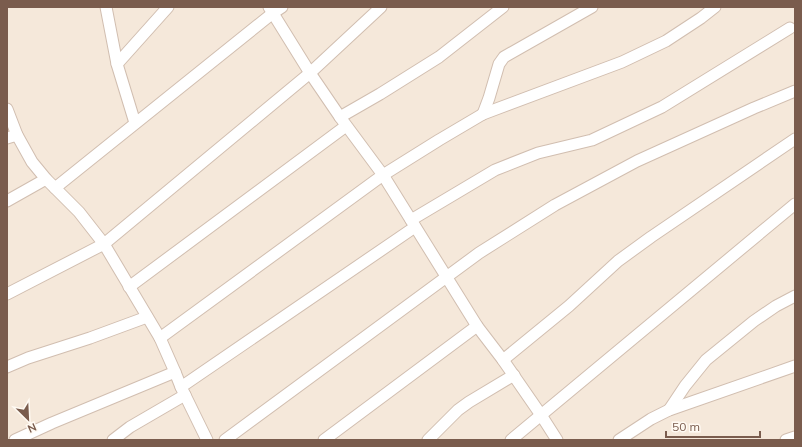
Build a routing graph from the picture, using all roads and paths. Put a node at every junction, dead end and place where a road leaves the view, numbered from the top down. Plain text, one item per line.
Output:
1 (106, 7) edge
2 (168, 7) edge
3 (381, 7) edge
4 (503, 7) edge
5 (592, 7) edge
6 (715, 7) edge
7 (275, 9) edge
8 (790, 28) dead end
9 (117, 64) junction
10 (310, 73) junction
11 (795, 91) edge
12 (7, 109) edge
13 (483, 114) junction
14 (343, 122) junction
15 (135, 123) junction
16 (12, 136) edge
17 (795, 139) edge
18 (383, 175) junction
19 (46, 179) junction
20 (55, 188) junction
21 (7, 201) edge
22 (795, 204) edge
23 (413, 224) junction
24 (104, 244) junction
25 (447, 277) junction
26 (129, 287) junction
27 (7, 294) edge
28 (795, 296) edge
29 (147, 317) junction
30 (477, 326) junction
31 (160, 338) junction
32 (503, 360) junction
33 (795, 366) edge
34 (7, 367) edge
35 (175, 372) junction
36 (514, 376) junction
37 (183, 391) junction
38 (669, 410) junction
39 (541, 415) junction
40 (795, 437) edge
41 (15, 440) edge
42 (113, 440) edge
43 (207, 440) edge
44 (226, 440) edge
45 (324, 440) edge
46 (428, 440) edge
47 (511, 440) edge
48 (557, 440) edge
49 (620, 440) edge
50 (786, 440) edge

1 - 9 street
2 - 9 street
3 - 10 street
4 - 14 street
5 - 13 street
6 - 13 street
7 - 10 street
7 - 15 street
8 - 23 street
9 - 15 street
10 - 14 street
10 - 24 street
11 - 25 street
12 - 16 street
13 - 18 street
14 - 18 street
14 - 26 street
15 - 20 street
16 - 19 street
17 - 32 street
18 - 23 street
18 - 31 street
19 - 20 street
19 - 21 street
20 - 24 street
22 - 39 street
23 - 25 street
23 - 37 street
24 - 26 street
24 - 27 street
25 - 30 street
25 - 44 street
26 - 29 street
28 - 38 street
29 - 31 street
29 - 34 street
30 - 32 street
30 - 45 street
31 - 35 street
32 - 36 street
33 - 38 street
35 - 37 street
35 - 41 street
36 - 39 street
36 - 46 street
37 - 42 street
37 - 43 street
38 - 49 street
39 - 47 street
39 - 48 street
40 - 50 street

